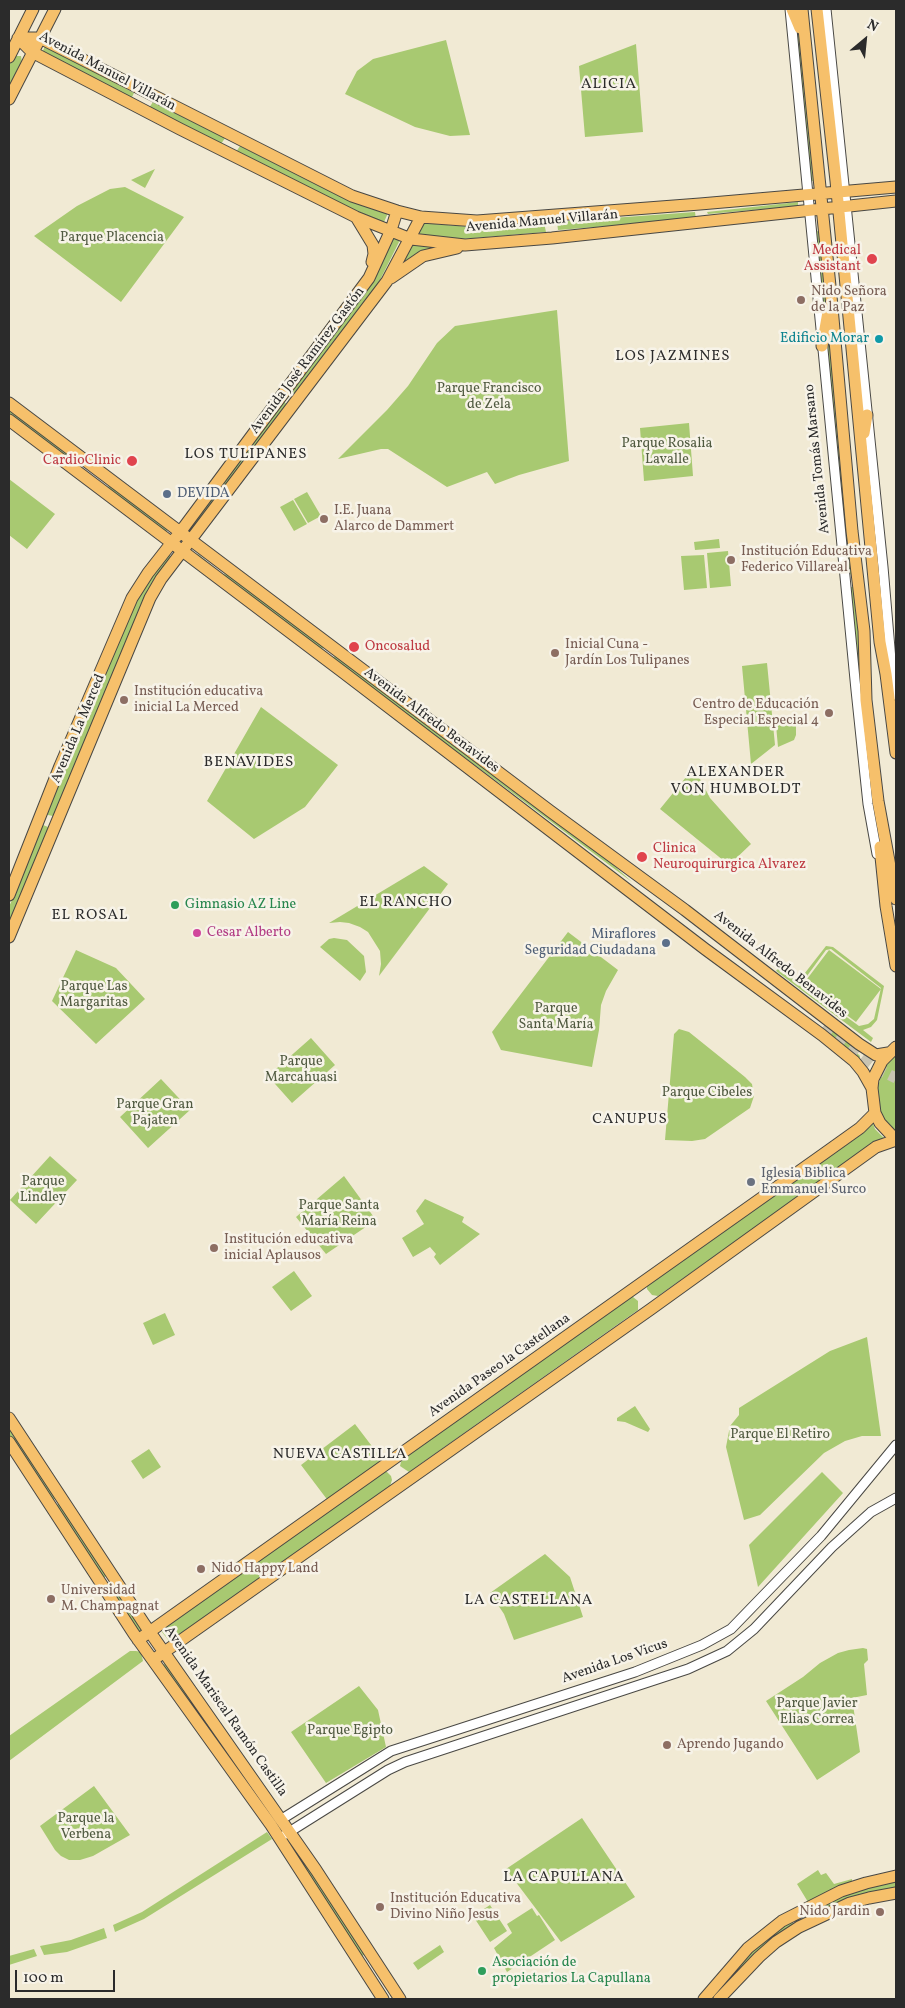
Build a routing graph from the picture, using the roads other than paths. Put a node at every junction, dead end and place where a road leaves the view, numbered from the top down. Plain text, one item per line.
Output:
1 (33, 9) edge
2 (55, 9) edge
3 (791, 9) edge
4 (802, 9) edge
5 (817, 9) edge
6 (826, 9) edge
7 (18, 38) junction
8 (40, 38) junction
9 (805, 41) junction
10 (32, 52) junction
11 (9, 57) edge
12 (9, 99) edge
13 (896, 187) edge
14 (841, 192) junction
15 (814, 194) junction
16 (896, 201) edge
17 (700, 204) junction
18 (843, 206) junction
19 (816, 210) junction
20 (397, 212) junction
21 (356, 217) junction
22 (421, 217) junction
23 (702, 221) junction
24 (391, 230) junction
25 (411, 239) junction
26 (465, 245) junction
27 (369, 278) junction
28 (387, 281) junction
29 (831, 296) junction
30 (822, 346) junction
31 (859, 374) junction
32 (283, 394) junction
33 (294, 402) junction
34 (9, 404) edge
35 (867, 415) junction
36 (9, 420) edge
37 (862, 448) junction
38 (180, 532) junction
39 (191, 541) junction
40 (171, 543) junction
41 (183, 551) junction
42 (335, 649) junction
43 (327, 660) junction
44 (896, 747) edge
45 (896, 753) edge
46 (878, 801) junction
47 (656, 890) junction
48 (9, 895) edge
49 (896, 899) edge
50 (886, 906) junction
51 (667, 920) junction
52 (9, 937) edge
53 (896, 966) edge
54 (892, 1050) edge
55 (872, 1088) junction
56 (875, 1113) junction
57 (896, 1140) edge
58 (9, 1418) edge
59 (9, 1442) edge
60 (896, 1445) edge
61 (896, 1498) edge
62 (151, 1632) junction
63 (138, 1640) junction
64 (165, 1652) junction
65 (153, 1660) junction
66 (282, 1819) junction
67 (290, 1831) junction
68 (279, 1838) junction
69 (896, 1876) edge
70 (896, 1893) edge
71 (804, 1908) junction
72 (791, 1915) junction
73 (812, 1921) junction
74 (799, 1928) junction
75 (384, 1999) edge
76 (400, 1999) edge
77 (704, 1999) edge
78 (719, 1999) edge

1 - 7 main road
2 - 8 main road
3 - 9 main road
3 - 15 street, Avenida Tomás Marsano
4 - 9 main road, Avenida Tomás Marsano
5 - 14 main road
6 - 14 street
7 - 8 main road, Avenida Manuel Villarán
7 - 10 main road, Avenida Manuel Villarán
7 - 11 main road
8 - 10 main road
8 - 20 main road, Avenida Manuel Villarán
9 - 15 main road, Avenida Tomás Marsano
10 - 12 main road
10 - 21 main road, Avenida Manuel Villarán
13 - 14 main road, Avenida Manuel Villarán
14 - 15 main road, Avenida Manuel Villarán
14 - 18 main road
15 - 17 main road, Avenida Manuel Villarán
15 - 19 main road, Avenida Tomás Marsano
16 - 18 main road, Avenida Manuel Villarán
17 - 22 main road, Avenida Manuel Villarán
17 - 23 main road
18 - 19 main road, Avenida Manuel Villarán
18 - 31 main road
19 - 23 main road, Avenida Manuel Villarán
19 - 29 main road, Avenida Tomás Marsano
19 - 30 street, Avenida Tomás Marsano
20 - 22 main road, Avenida Manuel Villarán
20 - 24 main road, Avenida José Ramírez Gastón
21 - 24 main road, Avenida Manuel Villarán
21 - 27 main road
22 - 25 main road, Avenida José Ramírez Gastón
23 - 26 main road, Avenida Manuel Villarán
24 - 25 main road, Avenida Manuel Villarán
24 - 27 main road, Avenida José Ramírez Gastón
25 - 26 main road, Avenida Manuel Villarán
25 - 28 main road, Avenida José Ramírez Gastón
26 - 28 main road
27 - 32 main road, Avenida José Ramírez Gastón
28 - 33 main road, Avenida José Ramírez Gastón
29 - 30 main road
29 - 46 main road, Avenida Tomás Marsano
30 - 50 street, Avenida Tomás Marsano
31 - 35 street
31 - 37 main road
32 - 33 main road
32 - 38 main road, Avenida José Ramírez Gastón
33 - 39 main road, Avenida José Ramírez Gastón
34 - 38 main road, Avenida Alfredo Benavides
35 - 37 main road
35 - 44 street
36 - 40 main road, Avenida Alfredo Benavides
37 - 44 main road
38 - 39 main road, Avenida Alfredo Benavides
38 - 40 main road, Avenida La Merced
39 - 41 main road, Avenida La Merced
39 - 42 main road, Avenida Alfredo Benavides
40 - 41 main road, Avenida Alfredo Benavides
40 - 48 main road, Avenida La Merced
41 - 43 main road, Avenida Alfredo Benavides
41 - 52 main road, Avenida La Merced
42 - 43 main road
42 - 47 main road, Avenida Alfredo Benavides
43 - 51 main road, Avenida Alfredo Benavides
44 - 45 main road
46 - 49 main road, Avenida Tomás Marsano
46 - 50 main road, Avenida Tomás Marsano
47 - 51 main road, Avenida Alfredo Benavides
47 - 54 main road, Avenida Alfredo Benavides
50 - 53 main road, Avenida Tomás Marsano
51 - 55 main road, Avenida Alfredo Benavides
54 - 55 main road
55 - 56 main road
56 - 57 main road
56 - 62 main road, Avenida Paseo la Castellana
57 - 64 main road
58 - 62 main road, Avenida Mariscal Ramón Castilla
59 - 63 main road, Avenida Mariscal Ramón Castilla
60 - 66 street, Avenida Los Vicus
61 - 67 street, Avenida Los Vicus
62 - 63 main road, Avenida Paseo la Castellana
62 - 64 main road, Avenida Mariscal Ramón Castilla
63 - 65 main road, Avenida Mariscal Ramón Castilla
64 - 65 main road
64 - 66 main road, Avenida Mariscal Ramón Castilla
65 - 68 main road, Avenida Mariscal Ramón Castilla
66 - 67 main road, Avenida Mariscal Ramón Castilla
67 - 68 street, Avenida Los Vicus
67 - 76 main road, Avenida Mariscal Ramón Castilla
68 - 75 main road, Avenida Mariscal Ramón Castilla
69 - 71 main road
70 - 73 main road
71 - 72 main road
71 - 73 main road
72 - 74 main road
72 - 77 main road
73 - 74 main road
74 - 78 main road

